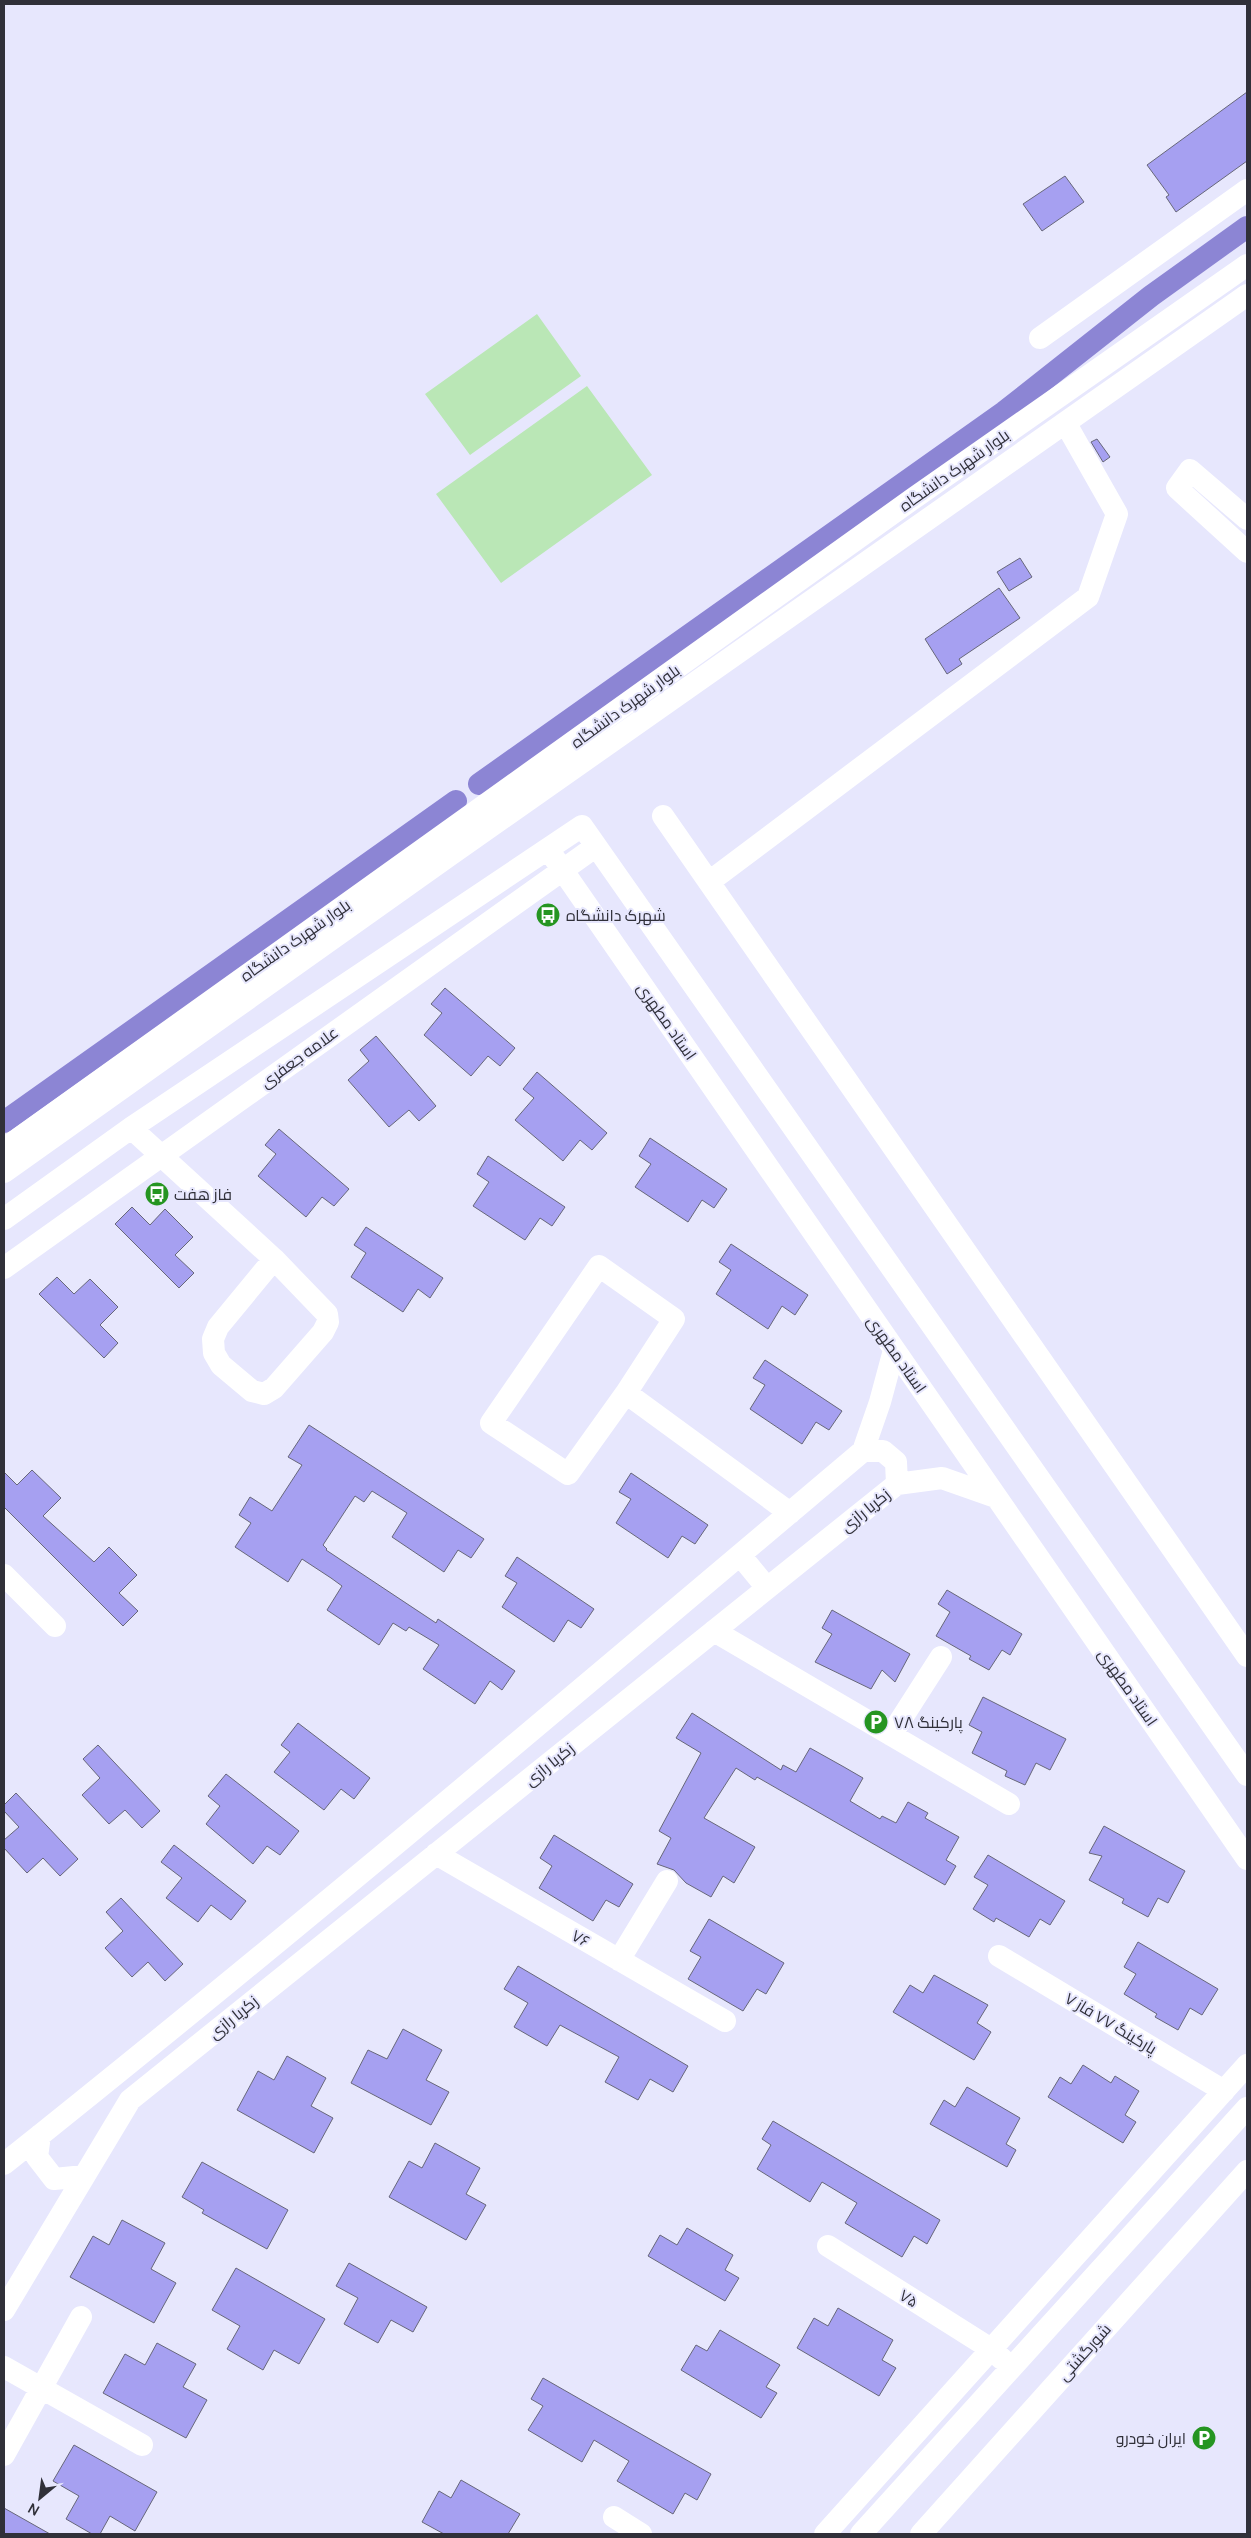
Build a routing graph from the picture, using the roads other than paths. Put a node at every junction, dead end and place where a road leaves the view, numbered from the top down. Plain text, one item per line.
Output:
1 (1247, 190) edge
2 (1247, 265) edge
3 (1247, 295) edge
4 (1040, 338) dead end
5 (1066, 424) junction
6 (1247, 518) edge
7 (1247, 552) edge
8 (663, 816) dead end
9 (595, 847) junction
10 (548, 849) junction
11 (562, 869) junction
12 (709, 882) junction
13 (131, 1128) junction
14 (4, 1149) edge
15 (161, 1156) junction
16 (4, 1172) edge
17 (4, 1219) edge
18 (274, 1259) junction
19 (4, 1268) edge
20 (894, 1350) junction
21 (626, 1393) junction
22 (863, 1451) junction
23 (897, 1484) junction
24 (996, 1497) junction
25 (790, 1513) junction
26 (740, 1555) junction
27 (4, 1575) edge
28 (768, 1588) junction
29 (55, 1626) dead end
30 (714, 1631) junction
31 (1247, 1656) edge
32 (941, 1657) dead end
33 (890, 1735) junction
34 (1247, 1775) edge
35 (451, 1797) junction
36 (1009, 1804) dead end
37 (474, 1824) junction
38 (436, 1854) junction
39 (1247, 1859) edge
40 (667, 1881) dead end
41 (999, 1956) dead end
42 (619, 1960) junction
43 (725, 2021) dead end
44 (1247, 2065) edge
45 (1224, 2091) junction
46 (1247, 2108) edge
47 (40, 2135) junction
48 (4, 2164) edge
49 (1247, 2171) edge
50 (84, 2176) junction
51 (828, 2246) dead end
52 (4, 2310) edge
53 (81, 2317) dead end
54 (991, 2349) junction
55 (4, 2367) edge
56 (1012, 2368) junction
57 (41, 2388) junction
58 (142, 2445) dead end
59 (4, 2455) edge
60 (614, 2517) dead end
61 (642, 2534) edge
62 (825, 2534) edge
63 (861, 2534) edge
64 (921, 2534) edge

1 - 4 street
2 - 14 street, بلوار شهرک دانشگاه
3 - 5 street, بلوار شهرک دانشگاه
5 - 12 street
5 - 16 street, بلوار شهرک دانشگاه
6 - 7 street
8 - 12 street
9 - 10 street, علامه جعفری
9 - 11 street, علامه جعفری
9 - 34 street
10 - 11 street, استاد مطهری
10 - 13 street, علامه جعفری
11 - 15 street, علامه جعفری
11 - 20 street, استاد مطهری
12 - 31 street
13 - 15 street
13 - 17 street, علامه جعفری
15 - 18 street
15 - 19 street, علامه جعفری
18 - 18 street
20 - 22 street
20 - 24 street, استاد مطهری
21 - 21 street
21 - 25 street
22 - 23 street, زکریا رازی
22 - 25 street, زکریا رازی
23 - 24 street
23 - 28 street, زکریا رازی
24 - 39 street, استاد مطهری
25 - 26 street, زکریا رازی
26 - 28 street
26 - 35 street, زکریا رازی
27 - 29 street
28 - 30 street, زکریا رازی
30 - 33 street
30 - 37 street, زکریا رازی
32 - 33 street
33 - 36 street
35 - 37 street
35 - 47 street, زکریا رازی
37 - 38 street, زکریا رازی
38 - 42 street, ۷۶
38 - 50 street, زکریا رازی
40 - 42 street
41 - 45 street, پارکینگ ۷۷ فاز ۷
42 - 43 street, ۷۶
44 - 45 street
45 - 54 street
46 - 56 street
47 - 48 street, زکریا رازی
47 - 50 street
49 - 64 street, شورگشتی
50 - 52 street, زکریا رازی
51 - 54 street, ۷۵
53 - 57 street
54 - 56 street, ۷۵
54 - 62 street
55 - 57 street
56 - 63 street
57 - 58 street
57 - 59 street
60 - 61 street

